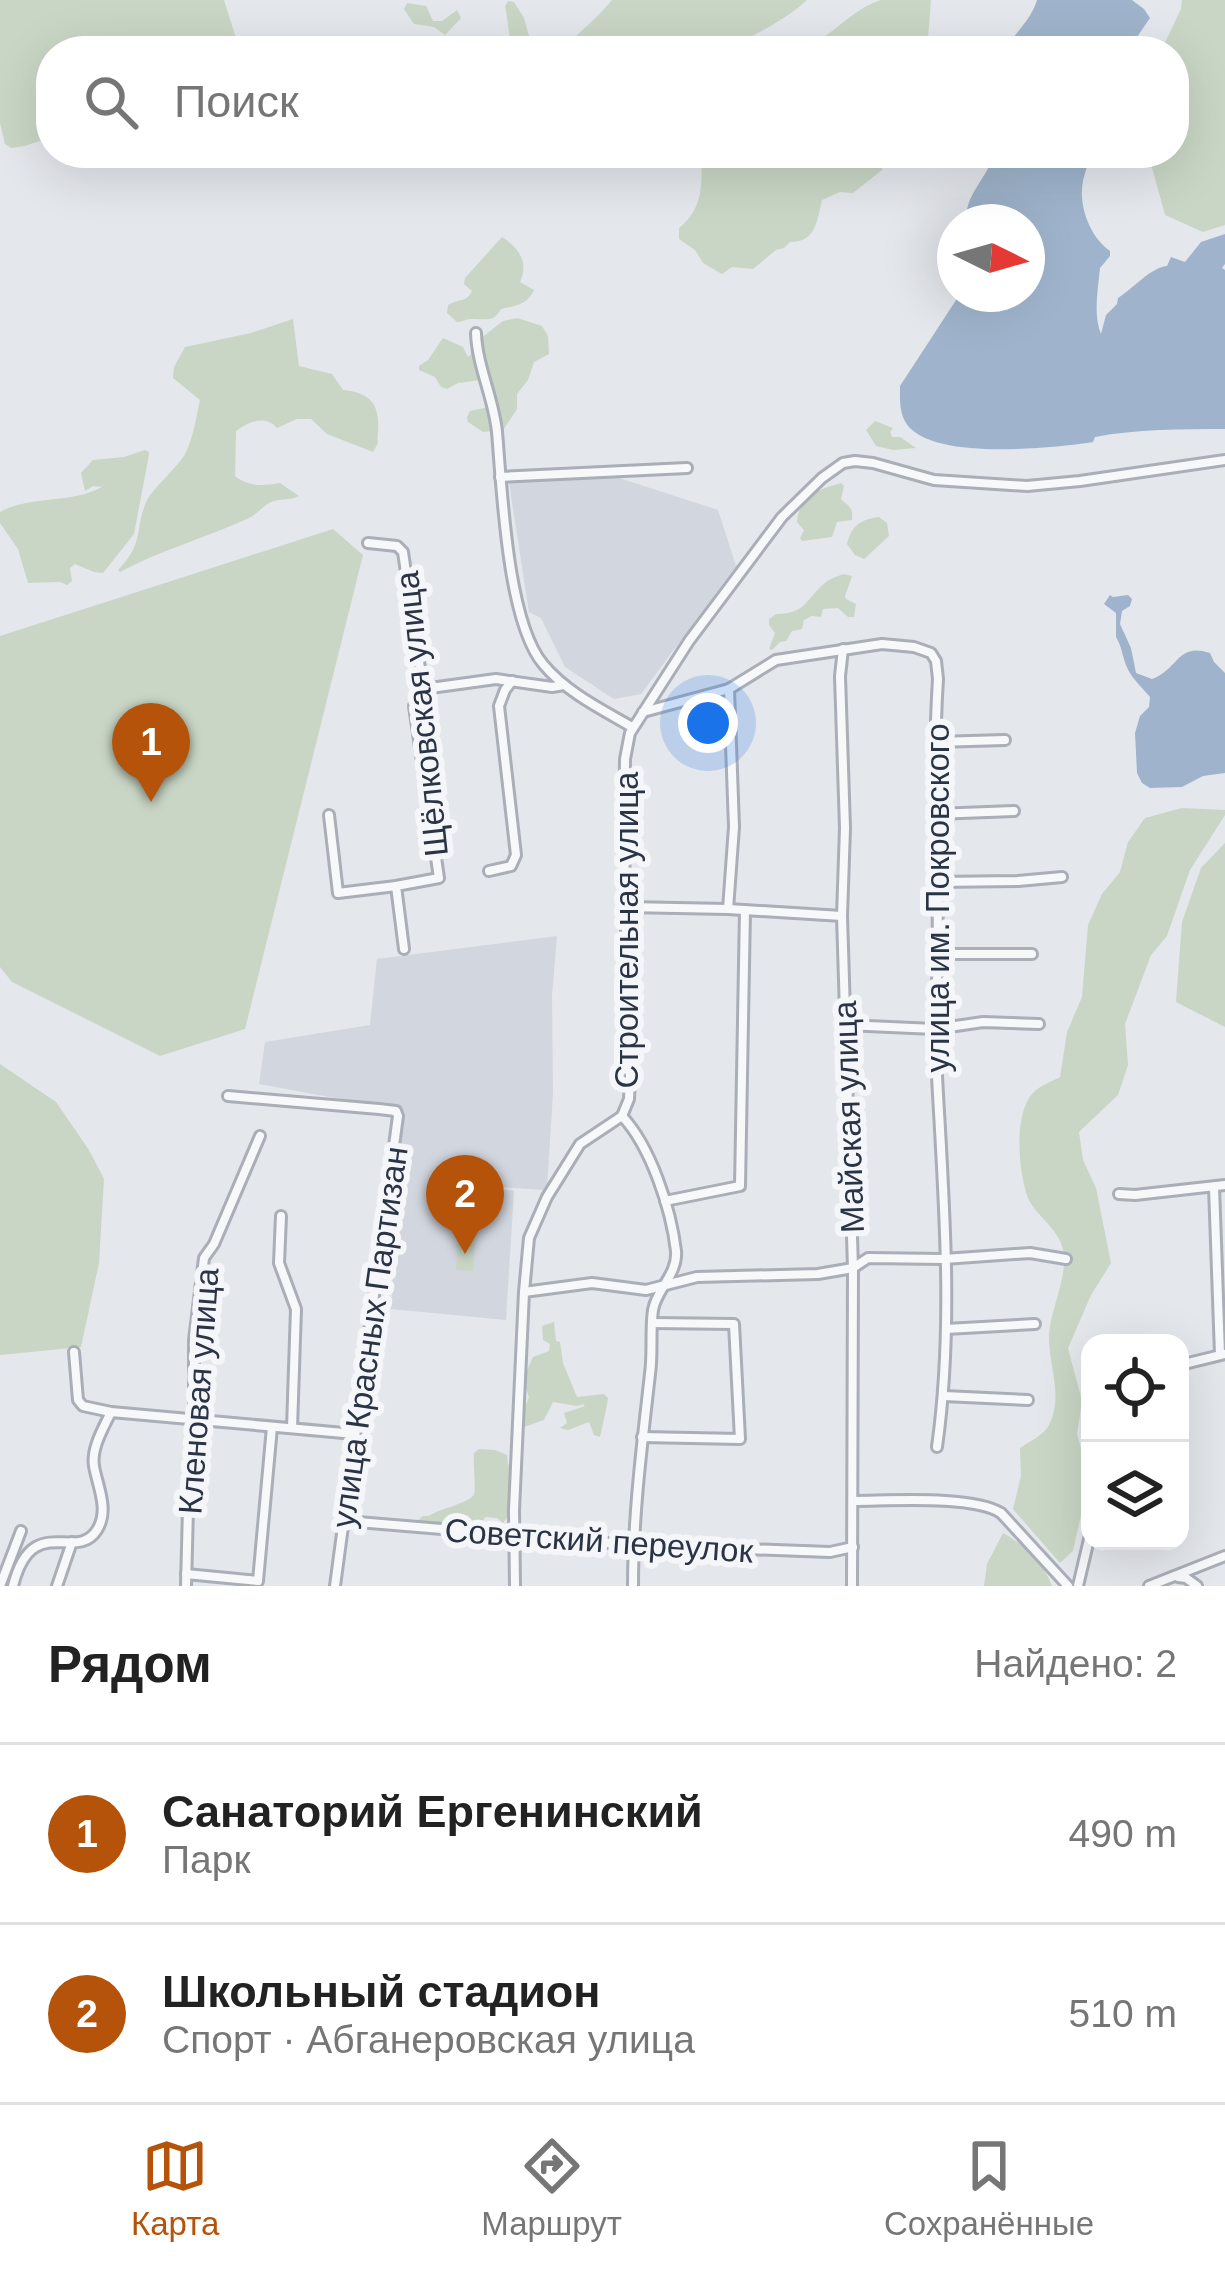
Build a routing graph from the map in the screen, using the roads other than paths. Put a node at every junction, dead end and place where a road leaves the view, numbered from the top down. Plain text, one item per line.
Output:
1 (476, 333) dead end
2 (1225, 460) edge
3 (687, 468) dead end
4 (500, 477) junction
5 (368, 543) dead end
6 (843, 649) junction
7 (512, 681) junction
8 (566, 685) junction
9 (423, 689) junction
10 (729, 689) junction
11 (642, 712) junction
12 (632, 728) junction
13 (1005, 740) dead end
14 (936, 742) junction
15 (1014, 811) dead end
16 (935, 814) junction
17 (329, 815) dead end
18 (489, 871) dead end
19 (1062, 877) dead end
20 (935, 882) junction
21 (396, 886) junction
22 (626, 907) junction
23 (728, 909) junction
24 (745, 910) junction
25 (842, 916) junction
26 (404, 950) dead end
27 (938, 954) junction
28 (1032, 954) dead end
29 (1039, 1024) dead end
30 (845, 1025) junction
31 (935, 1030) junction
32 (228, 1096) dead end
33 (622, 1116) junction
34 (260, 1136) dead end
35 (1225, 1185) edge
36 (1214, 1187) junction
37 (1119, 1194) dead end
38 (665, 1201) junction
39 (281, 1216) dead end
40 (946, 1259) junction
41 (1066, 1259) dead end
42 (853, 1268) junction
43 (665, 1287) junction
44 (524, 1292) junction
45 (652, 1323) junction
46 (1035, 1324) dead end
47 (946, 1329) junction
48 (74, 1352) dead end
49 (1223, 1354) edge
50 (1189, 1363) edge
51 (944, 1396) junction
52 (1028, 1400) dead end
53 (111, 1412) junction
54 (194, 1420) junction
55 (272, 1427) junction
56 (292, 1428) junction
57 (355, 1434) junction
58 (642, 1437) junction
59 (937, 1447) dead end
60 (854, 1501) junction
61 (346, 1521) junction
62 (21, 1531) dead end
63 (513, 1537) junction
64 (72, 1542) junction
65 (633, 1545) junction
66 (853, 1547) junction
67 (1086, 1550) edge
68 (1225, 1556) edge
69 (186, 1574) junction
70 (1176, 1577) junction
71 (0, 1586) edge
72 (14, 1586) edge
73 (57, 1586) edge
74 (186, 1586) edge
75 (335, 1586) edge
76 (515, 1586) edge
77 (633, 1586) edge
78 (852, 1586) edge
79 (1068, 1586) edge
80 (1078, 1586) edge
81 (1149, 1586) edge
82 (1197, 1586) edge

1 - 4 street, Строительная улица
2 - 11 street, Строительная улица
3 - 4 street
4 - 8 street, Строительная улица
5 - 9 street, Щёлковская улица
6 - 10 street, улица им. Покровского
6 - 14 street, улица им. Покровского
6 - 25 street, Майская улица
7 - 8 street
7 - 9 street
7 - 18 street
8 - 12 street, Строительная улица
9 - 21 street, Щёлковская улица
10 - 11 street, улица им. Покровского
10 - 23 street
11 - 12 street, Строительная улица
12 - 22 street, Строительная улица
13 - 14 street
14 - 16 street, улица им. Покровского
15 - 16 street
16 - 20 street, улица им. Покровского
17 - 21 street
19 - 20 street
20 - 27 street, улица им. Покровского
21 - 26 street, Щёлковская улица
22 - 23 street
22 - 33 street, Строительная улица
23 - 24 street
24 - 25 street
24 - 38 street
25 - 30 street, Майская улица
27 - 28 street
27 - 31 street, улица им. Покровского
29 - 31 street
30 - 31 street
30 - 42 street, Майская улица
31 - 40 street, улица им. Покровского
32 - 57 street, улица Красных Партизан
33 - 38 street, Строительная улица
33 - 44 street
34 - 54 street, Кленовая улица
35 - 36 street
36 - 37 street
36 - 49 street
38 - 43 street, Строительная улица
39 - 56 street
40 - 41 street
40 - 42 street
40 - 47 street, улица им. Покровского
42 - 43 street
42 - 60 street, Майская улица
43 - 44 street
43 - 45 street, Строительная улица
44 - 63 street
45 - 58 street, Строительная улица
45 - 58 street
46 - 47 street
47 - 51 street, улица им. Покровского
48 - 53 street
49 - 50 street
51 - 52 street
51 - 59 street, улица им. Покровского
53 - 54 street
53 - 64 street
54 - 55 street
54 - 69 street, Кленовая улица
55 - 56 street
55 - 69 street
56 - 57 street
57 - 61 street, улица Красных Партизан
58 - 65 street, Строительная улица
60 - 66 street, Майская улица
60 - 79 street
61 - 63 street, Советский переулок
61 - 75 street, улица Красных Партизан
62 - 71 street
63 - 65 street, Советский переулок
63 - 76 street
64 - 72 street
64 - 73 street
65 - 66 street, Советский переулок
65 - 77 street, Строительная улица
66 - 78 street, Майская улица
67 - 80 street
68 - 70 street
69 - 74 street, Кленовая улица
70 - 81 street
70 - 82 street

